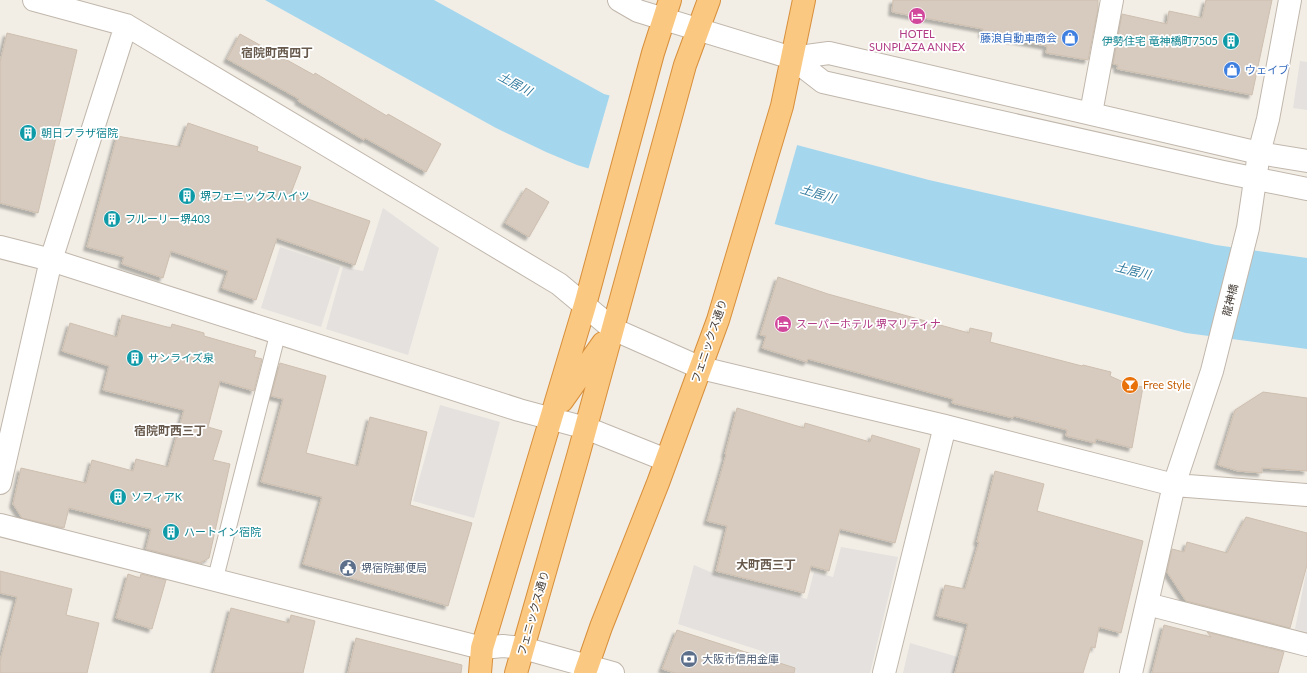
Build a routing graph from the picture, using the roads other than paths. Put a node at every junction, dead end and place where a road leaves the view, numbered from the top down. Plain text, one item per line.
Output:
1 (34, 0) edge
2 (619, 0) edge
3 (709, 0) edge
4 (804, 0) edge
5 (1112, 0) edge
6 (1290, 0) edge
7 (667, 9) edge
8 (126, 25) junction
9 (699, 28) junction
10 (792, 58) junction
11 (1091, 113) junction
12 (1259, 153) junction
13 (1307, 160) edge
14 (1255, 179) junction
15 (1307, 189) edge
16 (0, 247) edge
17 (51, 260) junction
18 (585, 305) junction
19 (613, 329) junction
20 (278, 333) junction
21 (701, 368) junction
22 (551, 418) junction
23 (945, 426) junction
24 (586, 428) junction
25 (666, 460) junction
26 (0, 483) edge
27 (1174, 485) junction
28 (1307, 495) edge
29 (0, 524) edge
30 (215, 580) junction
31 (1147, 604) junction
32 (1307, 645) edge
33 (482, 648) junction
34 (523, 648) junction
35 (588, 671) edge
36 (480, 673) edge
37 (516, 673) edge
38 (613, 673) edge
39 (884, 673) edge
40 (1131, 673) edge

1 - 8 street
2 - 7 street
3 - 9 highway, フェニックス通り
4 - 10 highway, フェニックス通り
5 - 11 street
6 - 12 street, 龍神橋
7 - 9 street
7 - 18 highway
8 - 17 street
8 - 18 street
9 - 10 street
9 - 19 highway, フェニックス通り
10 - 11 street
10 - 14 street
10 - 21 highway, フェニックス通り
11 - 12 street
12 - 13 street
12 - 14 street, 龍神橋
14 - 15 street
14 - 27 street, 龍神橋
16 - 17 street
17 - 20 street
17 - 26 street
18 - 19 street
18 - 22 highway
19 - 21 street
19 - 22 highway
19 - 24 highway, フェニックス通り
20 - 22 street
20 - 30 lane
21 - 23 street
21 - 25 highway, フェニックス通り
22 - 24 street
22 - 33 highway
23 - 27 street
23 - 39 street
24 - 25 street
24 - 34 highway, フェニックス通り
25 - 35 highway, フェニックス通り
27 - 28 street
27 - 31 street, 龍神橋
29 - 30 street
30 - 33 street
31 - 32 street
31 - 40 street, 龍神橋
33 - 34 street
33 - 36 highway
34 - 35 street
34 - 37 highway, フェニックス通り
35 - 38 street

